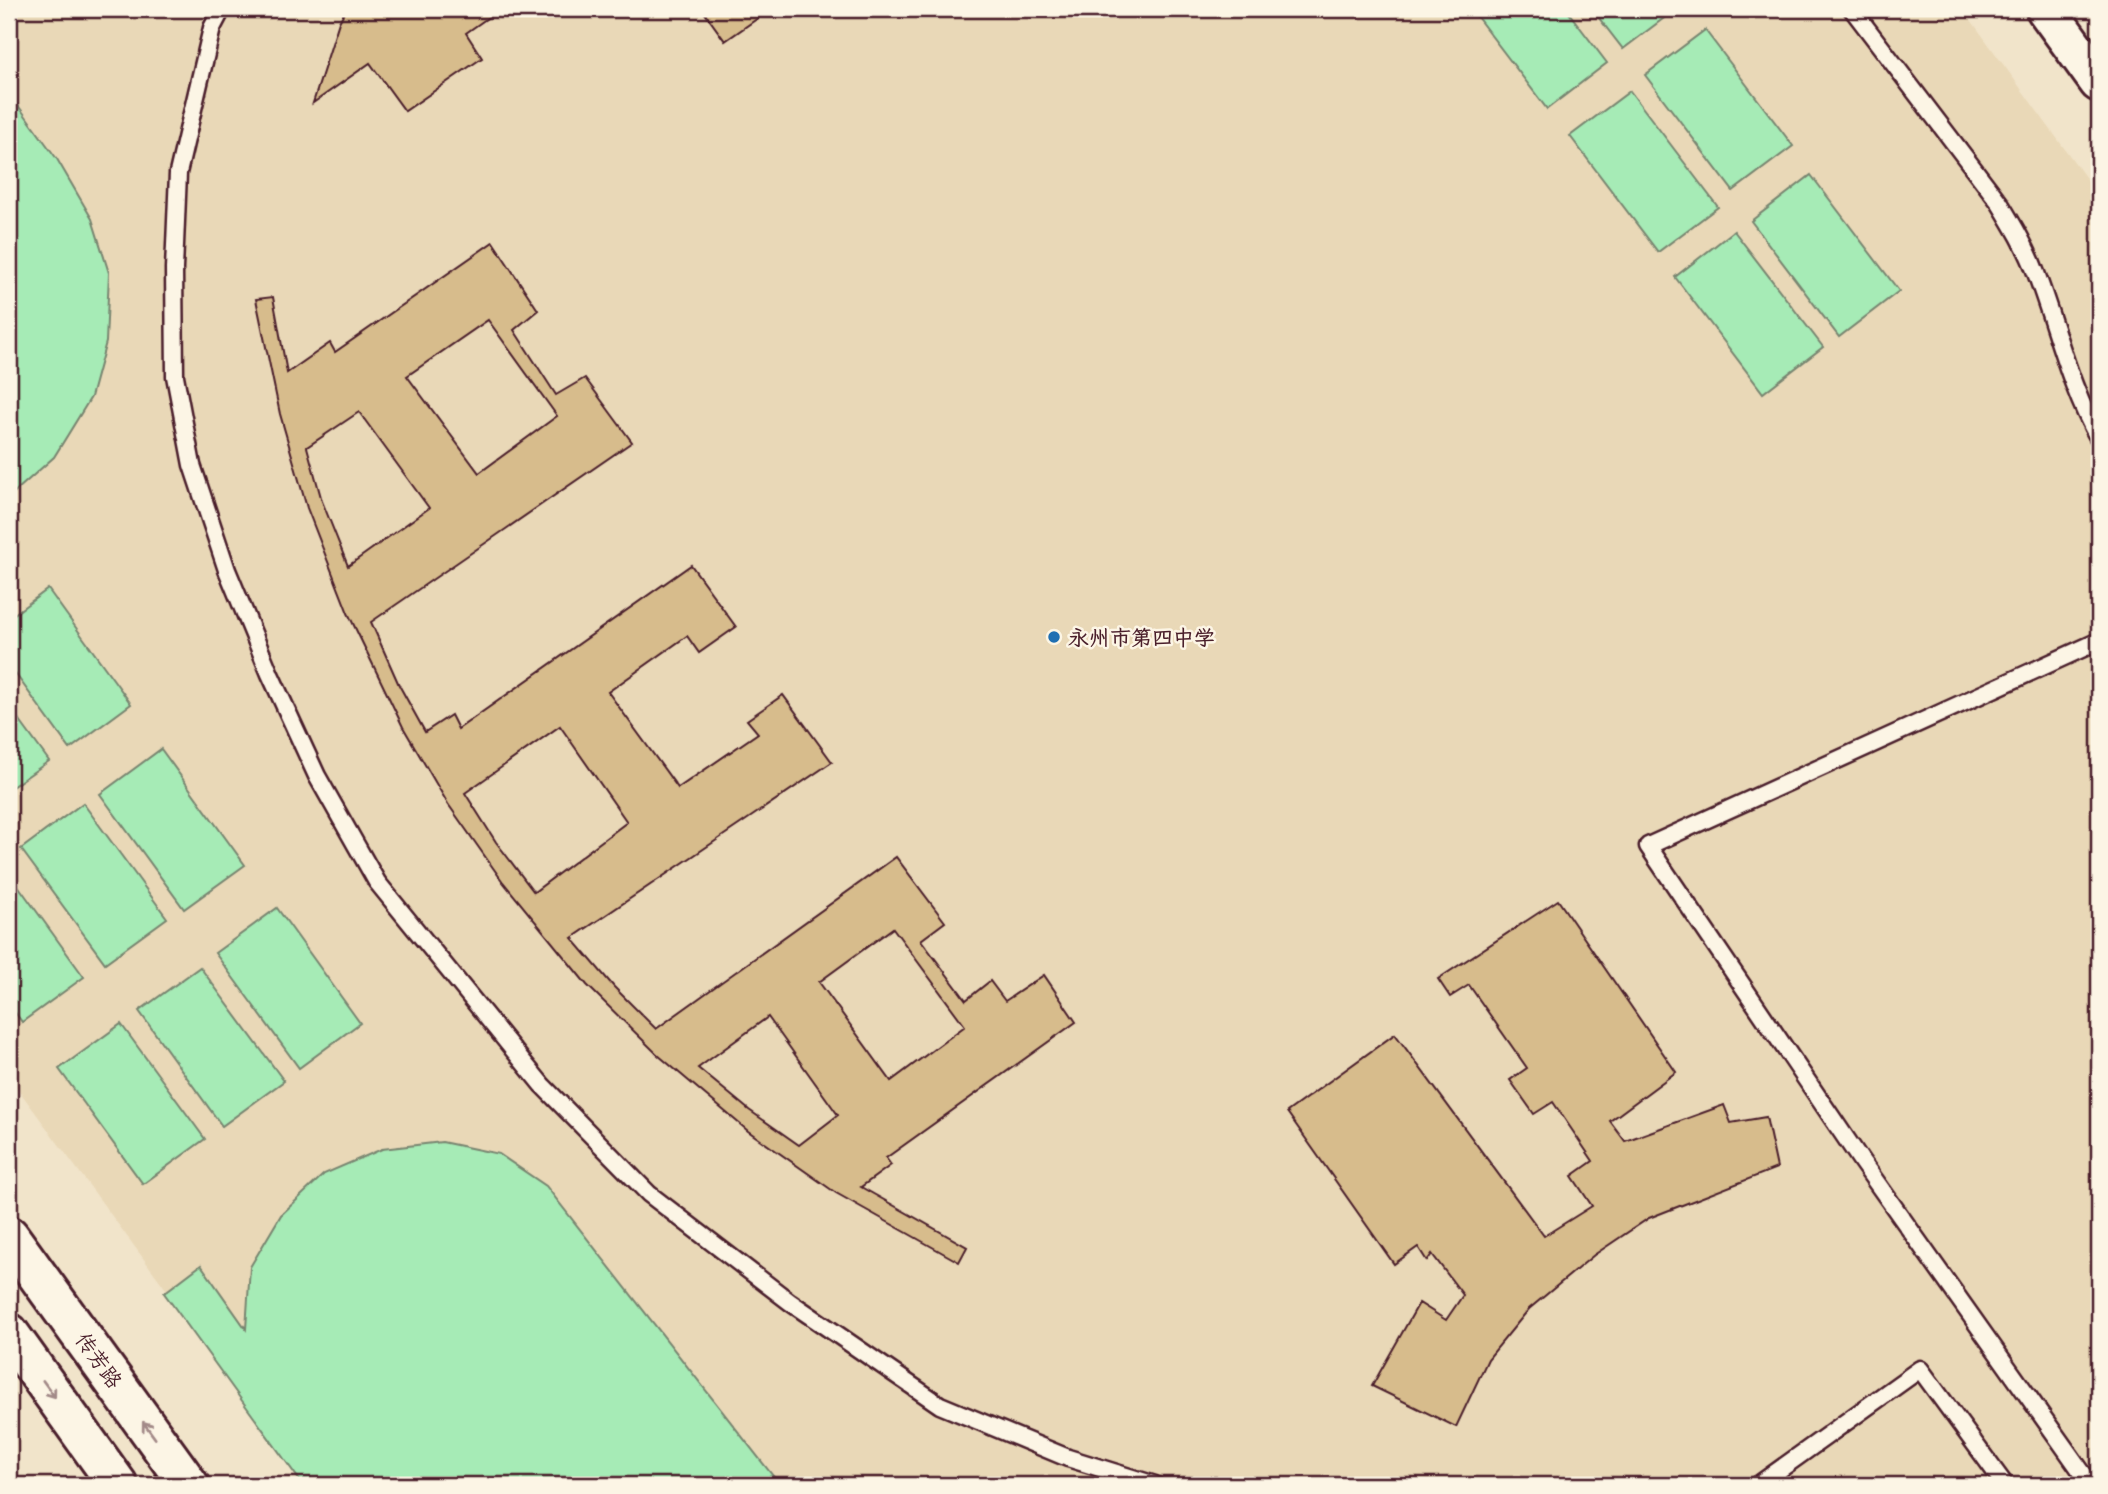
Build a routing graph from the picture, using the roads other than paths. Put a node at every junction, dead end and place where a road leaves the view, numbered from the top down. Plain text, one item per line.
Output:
1 (222, 9) edge
2 (1852, 9) edge
3 (2046, 9) edge
4 (2099, 82) edge
5 (2099, 439) edge
6 (2099, 641) edge
7 (9, 1236) edge
8 (9, 1333) edge
9 (118, 1485) edge
10 (188, 1485) edge
11 (1155, 1485) edge
12 (1758, 1485) edge
13 (2005, 1485) edge
14 (2091, 1485) edge

1 - 11 lane
2 - 5 lane
3 - 4 main road
6 - 14 lane
10 -> 7 main road, 传芳路
8 -> 9 main road
12 - 13 lane

